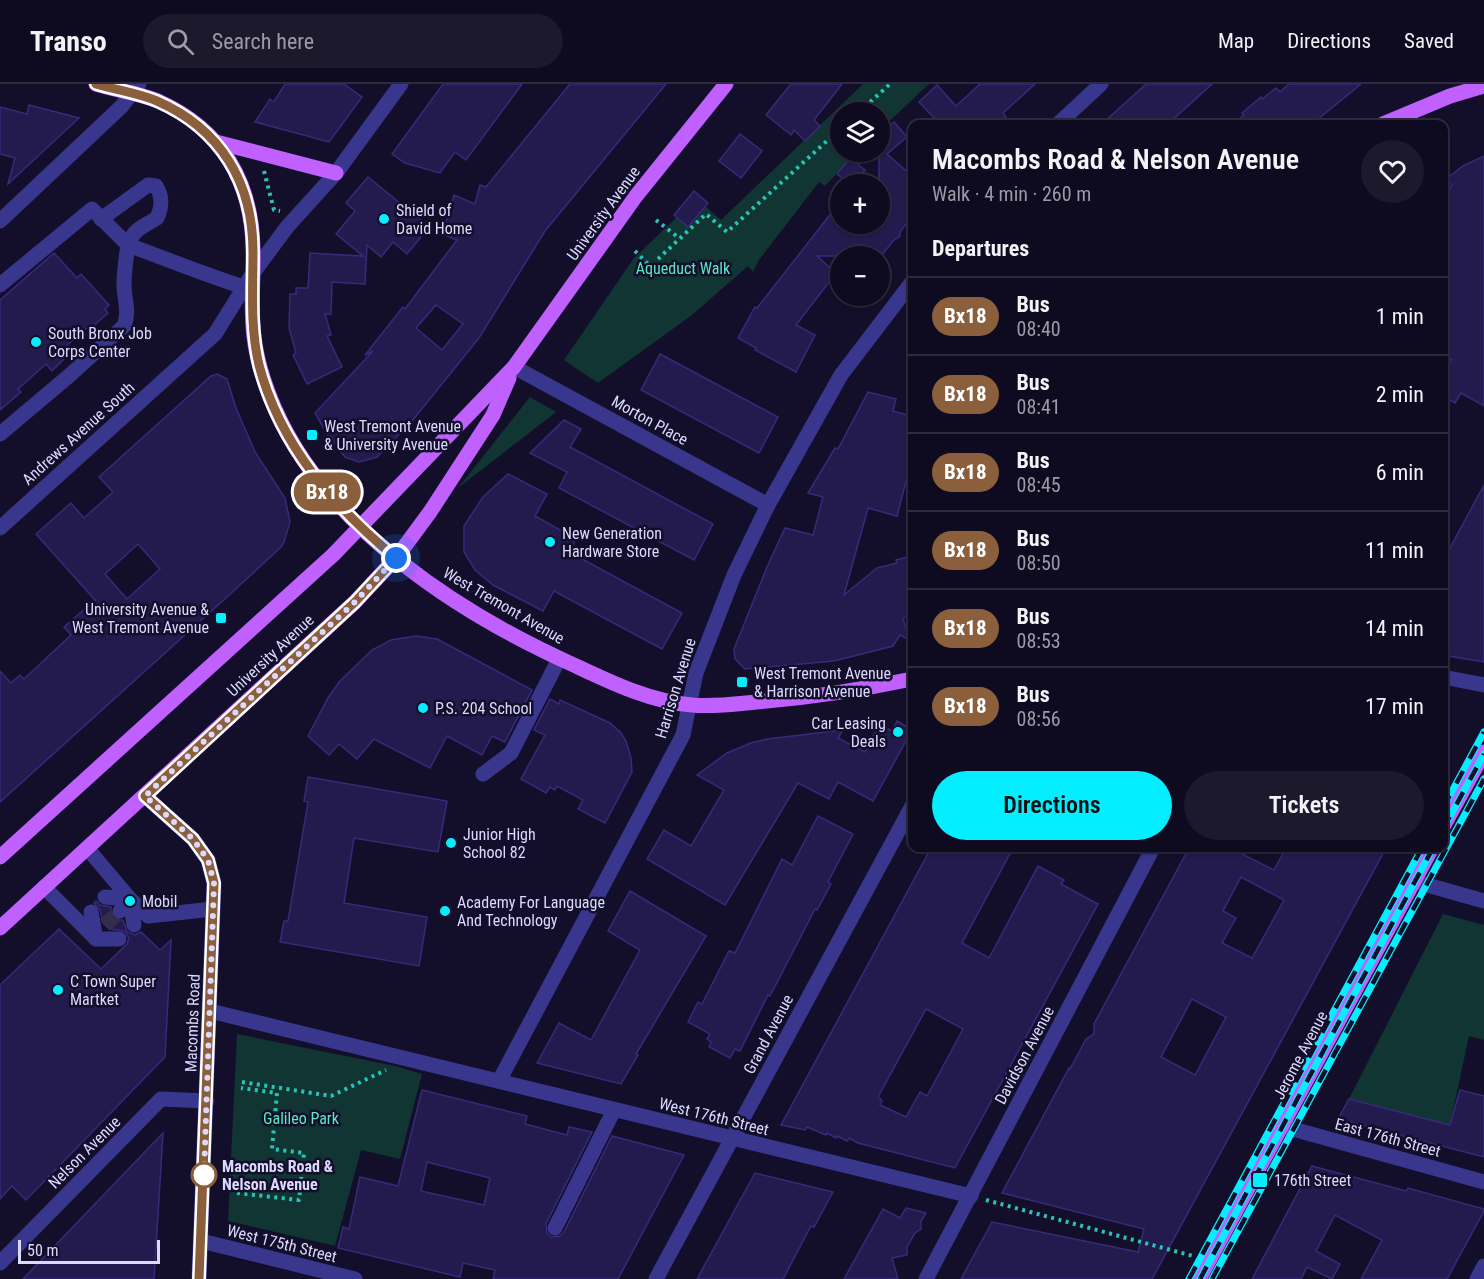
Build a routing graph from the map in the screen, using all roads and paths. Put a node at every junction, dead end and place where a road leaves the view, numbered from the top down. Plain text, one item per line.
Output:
1 (96, 84) edge
2 (401, 84) edge
3 (726, 84) edge
4 (890, 84) edge
5 (1101, 84) edge
6 (1484, 86) edge
7 (136, 88) edge
8 (870, 102) edge
9 (1068, 120) edge
10 (1393, 120) edge
11 (830, 138) edge
12 (216, 142) junction
13 (264, 173) dead end
14 (336, 173) junction
15 (274, 210) dead end
16 (101, 219) junction
17 (656, 220) dead end
18 (0, 221) edge
19 (679, 238) junction
20 (128, 245) junction
21 (635, 251) dead end
22 (658, 259) dead end
23 (648, 264) dead end
24 (253, 273) junction
25 (0, 285) edge
26 (244, 287) junction
27 (908, 287) edge
28 (514, 367) junction
29 (0, 434) edge
30 (768, 505) junction
31 (359, 527) junction
32 (0, 528) edge
33 (396, 558) junction
34 (560, 659) junction
35 (1448, 678) edge
36 (908, 680) edge
37 (1484, 685) edge
38 (689, 705) junction
39 (1484, 752) edge
40 (483, 774) dead end
41 (145, 796) junction
42 (908, 813) edge
43 (1448, 818) edge
44 (87, 848) junction
45 (1151, 852) edge
46 (1430, 852) edge
47 (0, 857) edge
48 (1413, 881) junction
49 (44, 887) junction
50 (105, 897) dead end
51 (1484, 901) edge
52 (125, 905) junction
53 (213, 909) junction
54 (91, 912) dead end
55 (105, 925) tunnel mouth
56 (134, 925) dead end
57 (0, 928) edge
58 (96, 939) junction
59 (118, 939) tunnel mouth
60 (210, 1011) junction
61 (394, 1066) dead end
62 (499, 1081) junction
63 (242, 1082) dead end
64 (241, 1088) dead end
65 (207, 1101) junction
66 (614, 1110) junction
67 (1282, 1126) junction
68 (731, 1139) junction
69 (1484, 1182) edge
70 (237, 1192) dead end
71 (971, 1196) junction
72 (555, 1228) dead end
73 (201, 1241) junction
74 (1209, 1260) junction
75 (0, 1263) edge
76 (1484, 1266) edge
77 (199, 1279) edge
78 (355, 1279) edge
79 (656, 1279) edge
80 (926, 1279) edge
81 (1198, 1279) edge
82 (1477, 1279) edge

1 - 7 main road, West Tremont Avenue
2 - 14 street, Andrews Avenue South
3 - 28 main road, University Avenue
4 - 8 path
5 - 9 street
6 - 10 main road
7 - 12 main road, West Tremont Avenue
7 - 18 street
11 - 19 path
12 - 14 main road
12 - 24 main road, West Tremont Avenue
13 - 15 path
14 - 24 street, Andrews Avenue South
16 - 20 street
16 - 20 street
16 - 25 street
17 - 19 path
19 - 22 path
20 - 26 street
20 - 29 street
21 - 23 path
24 - 26 street, Andrews Avenue South
24 - 31 main road, West Tremont Avenue
26 - 32 street, Andrews Avenue South
27 - 30 street, Harrison Avenue
28 - 30 street, Morton Place
28 - 31 main road, University Avenue
28 - 33 main road, University Avenue
30 - 38 street, Harrison Avenue
31 - 33 main road, West Tremont Avenue
31 - 47 main road, University Avenue
33 - 34 main road, West Tremont Avenue
33 - 41 main road, University Avenue
34 - 38 main road, West Tremont Avenue
34 - 40 street
35 - 37 street
36 - 38 main road, West Tremont Avenue
38 - 62 street, Harrison Avenue
39 - 43 main road
41 - 44 main road, University Avenue
41 - 53 street, Macombs Road
42 - 68 street, Grand Avenue
44 - 49 main road, University Avenue
44 - 52 street
45 - 71 street, Davidson Avenue
46 - 48 main road, Jerome Avenue
48 - 51 street
48 - 67 main road, Jerome Avenue
49 - 57 main road, University Avenue
49 - 58 street
50 - 52 street
52 - 53 street
52 - 56 street
53 - 60 street, Macombs Road
54 - 58 street
55 - 58 street
58 - 59 street
60 - 62 street, West 176th Street
60 - 65 street, Macombs Road
61 - 63 path
62 - 66 street, West 176th Street
64 - 70 path
65 - 73 street, Macombs Road
65 - 75 street, Nelson Avenue
66 - 68 street, West 176th Street
66 - 72 street
67 - 69 street, East 176th Street
67 - 74 main road, Jerome Avenue
68 - 71 street, West 176th Street
68 - 79 street, Grand Avenue
71 - 74 path
71 - 80 street, Davidson Avenue
73 - 77 street, Macombs Road
73 - 78 street, West 175th Street
74 - 81 main road, Jerome Avenue
76 - 82 street

